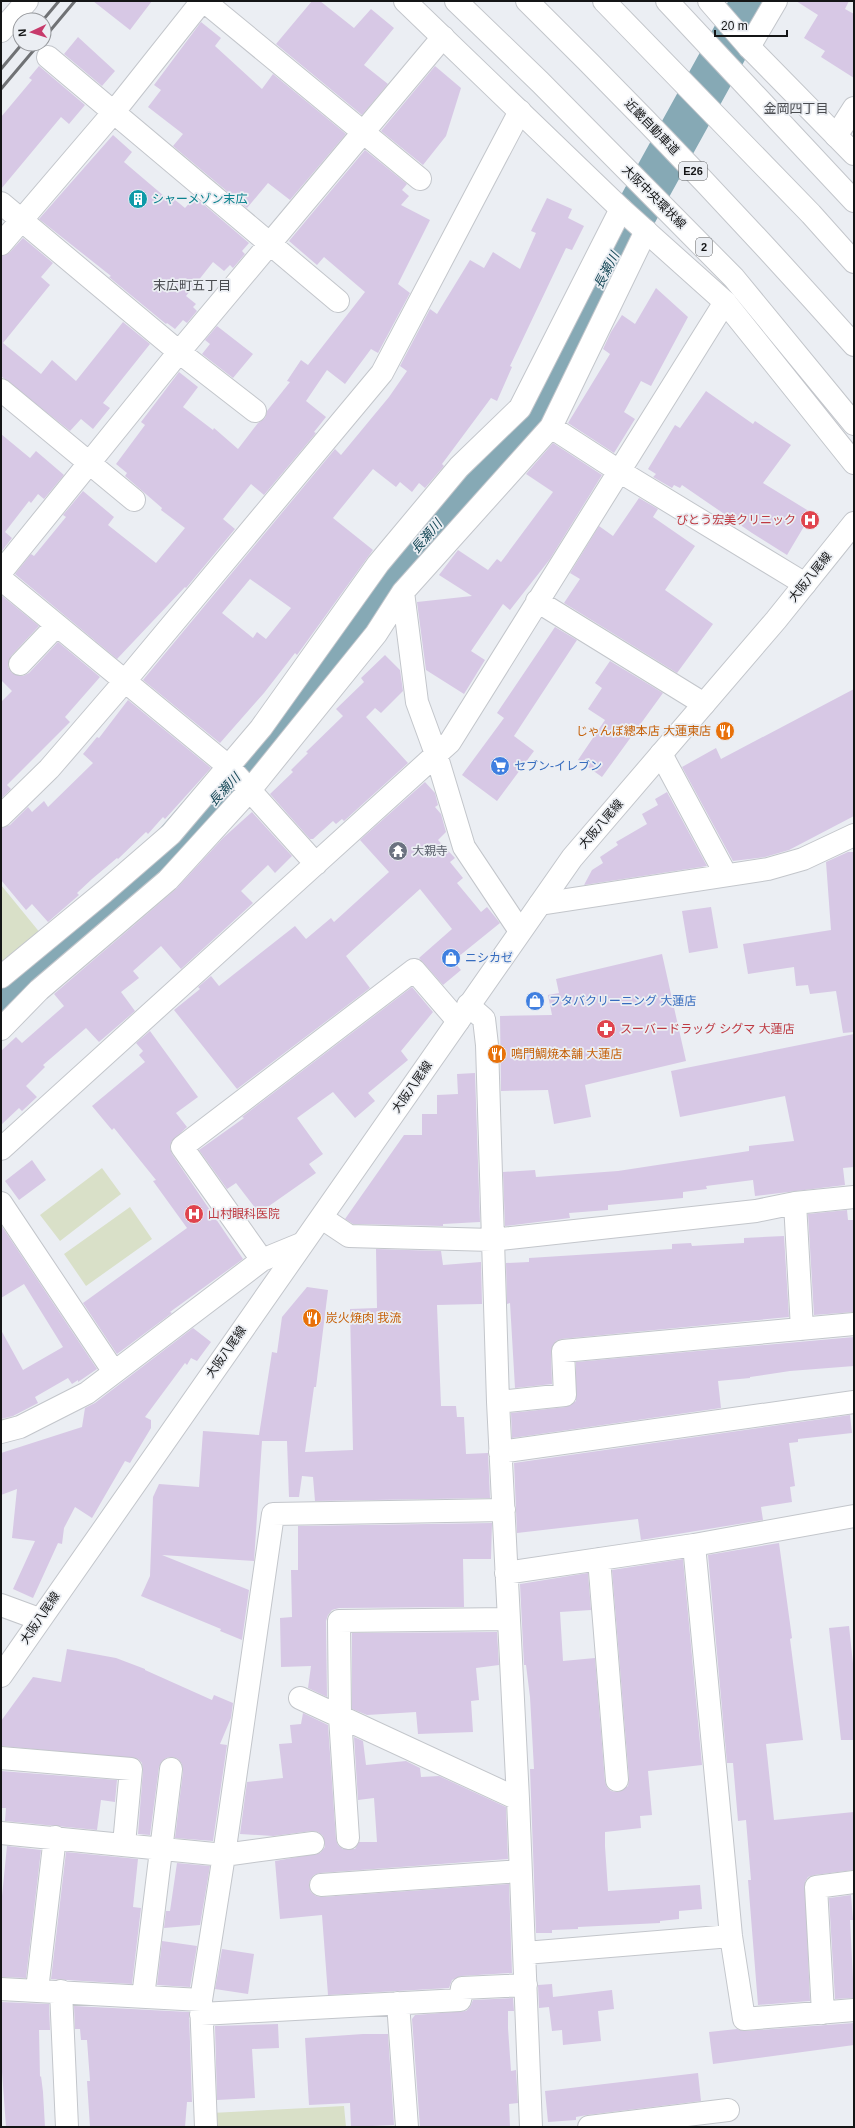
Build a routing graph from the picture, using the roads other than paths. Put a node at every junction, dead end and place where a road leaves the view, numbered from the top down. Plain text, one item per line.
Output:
1 (27, 1) edge
2 (203, 1) edge
3 (405, 1) edge
4 (456, 1) edge
5 (527, 1) edge
6 (604, 1) edge
7 (667, 1) edge
8 (776, 1) edge
9 (714, 3) edge
10 (1, 31) edge
11 (443, 37) junction
12 (749, 47) junction
13 (48, 57) dead end
14 (854, 108) edge
15 (520, 111) junction
16 (113, 113) junction
17 (363, 132) junction
18 (836, 136) junction
19 (854, 154) edge
20 (420, 179) dead end
21 (854, 201) edge
22 (1, 203) edge
23 (621, 209) junction
24 (811, 214) junction
25 (22, 220) junction
26 (646, 232) junction
27 (270, 243) junction
28 (1, 244) edge
29 (854, 252) edge
30 (854, 262) edge
31 (338, 301) dead end
32 (725, 302) junction
33 (854, 345) edge
34 (179, 352) junction
35 (1, 390) edge
36 (254, 411) dead end
37 (854, 424) edge
38 (550, 427) junction
39 (854, 463) edge
40 (88, 464) junction
41 (619, 471) junction
42 (134, 500) dead end
43 (854, 523) edge
44 (1, 572) edge
45 (1, 579) edge
46 (805, 584) junction
47 (404, 592) junction
48 (537, 601) junction
49 (57, 625) junction
50 (20, 664) dead end
51 (125, 681) junction
52 (704, 704) junction
53 (436, 754) junction
54 (661, 754) junction
55 (228, 766) junction
56 (250, 790) junction
57 (1, 815) edge
58 (854, 835) edge
59 (316, 864) junction
60 (726, 875) junction
61 (540, 904) junction
62 (520, 931) junction
63 (1, 977) edge
64 (463, 1013) junction
65 (1, 1029) edge
66 (1, 1149) edge
67 (854, 1198) edge
68 (1, 1203) edge
69 (794, 1203) junction
70 (322, 1218) junction
71 (492, 1240) junction
72 (301, 1244) junction
73 (262, 1260) junction
74 (854, 1324) edge
75 (802, 1329) junction
76 (114, 1372) junction
77 (498, 1402) junction
78 (854, 1402) edge
79 (1, 1432) edge
80 (500, 1452) junction
81 (504, 1510) junction
82 (854, 1516) edge
83 (694, 1545) junction
84 (599, 1559) junction
85 (506, 1573) junction
86 (1, 1605) edge
87 (39, 1619) junction
88 (508, 1619) junction
89 (1, 1676) edge
90 (300, 1698) dead end
91 (340, 1717) junction
92 (1, 1758) edge
93 (171, 1769) dead end
94 (617, 1780) dead end
95 (518, 1799) junction
96 (1, 1832) edge
97 (55, 1837) junction
98 (348, 1838) dead end
99 (313, 1843) dead end
100 (124, 1844) junction
101 (160, 1848) junction
102 (224, 1855) junction
103 (520, 1871) junction
104 (854, 1882) edge
105 (320, 1885) dead end
106 (731, 1936) junction
107 (525, 1953) junction
108 (526, 1985) junction
109 (1, 1989) edge
110 (37, 1990) junction
111 (61, 1991) junction
112 (143, 1997) junction
113 (398, 2004) junction
114 (201, 2007) junction
115 (854, 2010) edge
116 (823, 2013) junction
117 (728, 2110) dead end
118 (67, 2127) edge
119 (206, 2127) edge
120 (408, 2127) edge
121 (531, 2127) edge
122 (589, 2127) edge

1 - 10 main road
2 - 16 main road
2 - 17 main road
3 - 11 main road
4 - 37 main road, 大阪中央環状線 / 2
5 - 33 main road, 近畿自動車道 / E26
6 - 24 main road
7 - 21 main road
8 - 12 main road
9 - 12 main road
11 - 15 main road
11 - 17 main road
12 - 18 main road
13 - 16 main road
14 - 18 main road
15 - 23 main road
15 - 51 main road
16 - 25 main road
16 - 27 main road
17 - 20 main road
17 - 27 main road
18 - 19 main road
22 - 25 main road
23 - 26 main road
23 - 55 main road
24 - 29 main road
24 - 30 main road
25 - 28 main road
25 - 34 main road
26 - 32 main road
26 - 38 main road
27 - 31 main road
27 - 34 main road
32 - 39 main road
32 - 41 main road
34 - 36 main road
34 - 40 main road
35 - 40 main road
38 - 41 main road
38 - 47 main road
40 - 42 main road
40 - 44 main road
41 - 46 main road
41 - 48 main road
43 - 46 main road, 大阪八尾線
45 - 49 main road
46 - 52 main road, 大阪八尾線
47 - 53 main road
47 - 56 main road
48 - 52 main road
48 - 53 main road
49 - 50 main road
49 - 51 main road
51 - 55 main road
51 - 57 main road
52 - 54 main road, 大阪八尾線
53 - 59 main road
53 - 62 main road
54 - 60 main road
54 - 61 main road, 大阪八尾線
55 - 56 main road
55 - 63 main road
56 - 59 main road
56 - 65 main road
58 - 60 main road
59 - 66 main road
60 - 61 main road
61 - 62 main road, 大阪八尾線
62 - 64 main road, 大阪八尾線
64 - 70 main road, 大阪八尾線
64 - 71 main road
64 - 73 main road
67 - 69 main road
68 - 76 main road
69 - 71 main road
69 - 75 main road
70 - 71 main road
70 - 72 main road, 大阪八尾線
71 - 77 main road
72 - 73 main road
72 - 87 main road, 大阪八尾線
73 - 76 main road
74 - 75 main road
75 - 77 main road
76 - 79 main road
77 - 80 main road
78 - 80 main road
80 - 81 main road
81 - 85 main road
81 - 102 main road
82 - 83 main road
83 - 84 main road
83 - 106 main road
84 - 85 main road
84 - 94 main road
85 - 88 main road
86 - 87 main road
87 - 89 main road, 大阪八尾線
88 - 91 main road
88 - 95 main road
90 - 91 main road
91 - 95 main road
91 - 98 main road
92 - 100 main road
93 - 101 main road
95 - 103 main road
96 - 97 main road
97 - 100 main road
97 - 110 main road
99 - 102 main road
100 - 101 main road
101 - 102 main road
101 - 112 main road
102 - 114 main road
103 - 105 main road
103 - 107 main road
104 - 116 main road
106 - 107 main road
106 - 116 main road
107 - 108 main road
108 - 113 main road
108 - 121 main road
109 - 110 main road
110 - 111 main road
111 - 112 main road
111 - 118 main road
112 - 114 main road
113 - 114 main road
113 - 120 main road
114 - 119 main road
115 - 116 main road
117 - 122 main road

